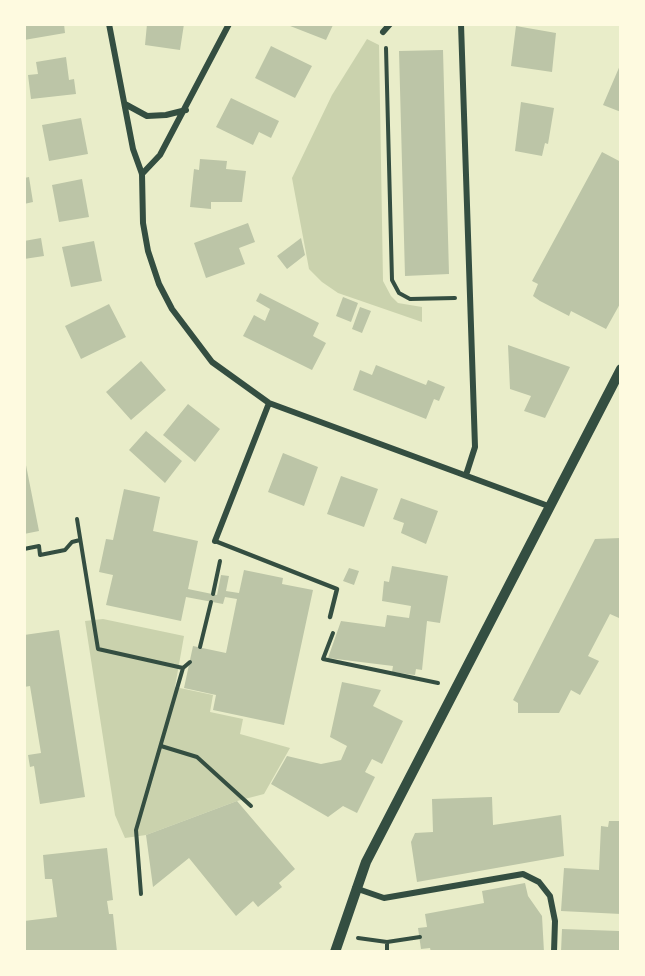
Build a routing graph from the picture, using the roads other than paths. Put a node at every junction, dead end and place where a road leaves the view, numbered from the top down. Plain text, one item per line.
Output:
1 (109, 24) edge
2 (230, 24) edge
3 (390, 24) edge
4 (460, 24) edge
5 (383, 32) road end
6 (124, 104) junction
7 (186, 110) junction
8 (142, 174) junction
9 (621, 369) edge
10 (269, 403) junction
11 (466, 475) junction
12 (551, 507) junction
13 (215, 541) joint
14 (330, 617) road end
15 (355, 888) junction
16 (335, 952) edge
17 (554, 952) edge

1 - 6 street
2 - 7 street
3 - 5 street
4 - 11 street
6 - 7 street
6 - 8 street
7 - 8 street
8 - 10 street
9 - 12 street
10 - 11 street
10 - 13 street
11 - 12 street
12 - 15 street
13 - 14 lane
15 - 16 street
15 - 17 street

